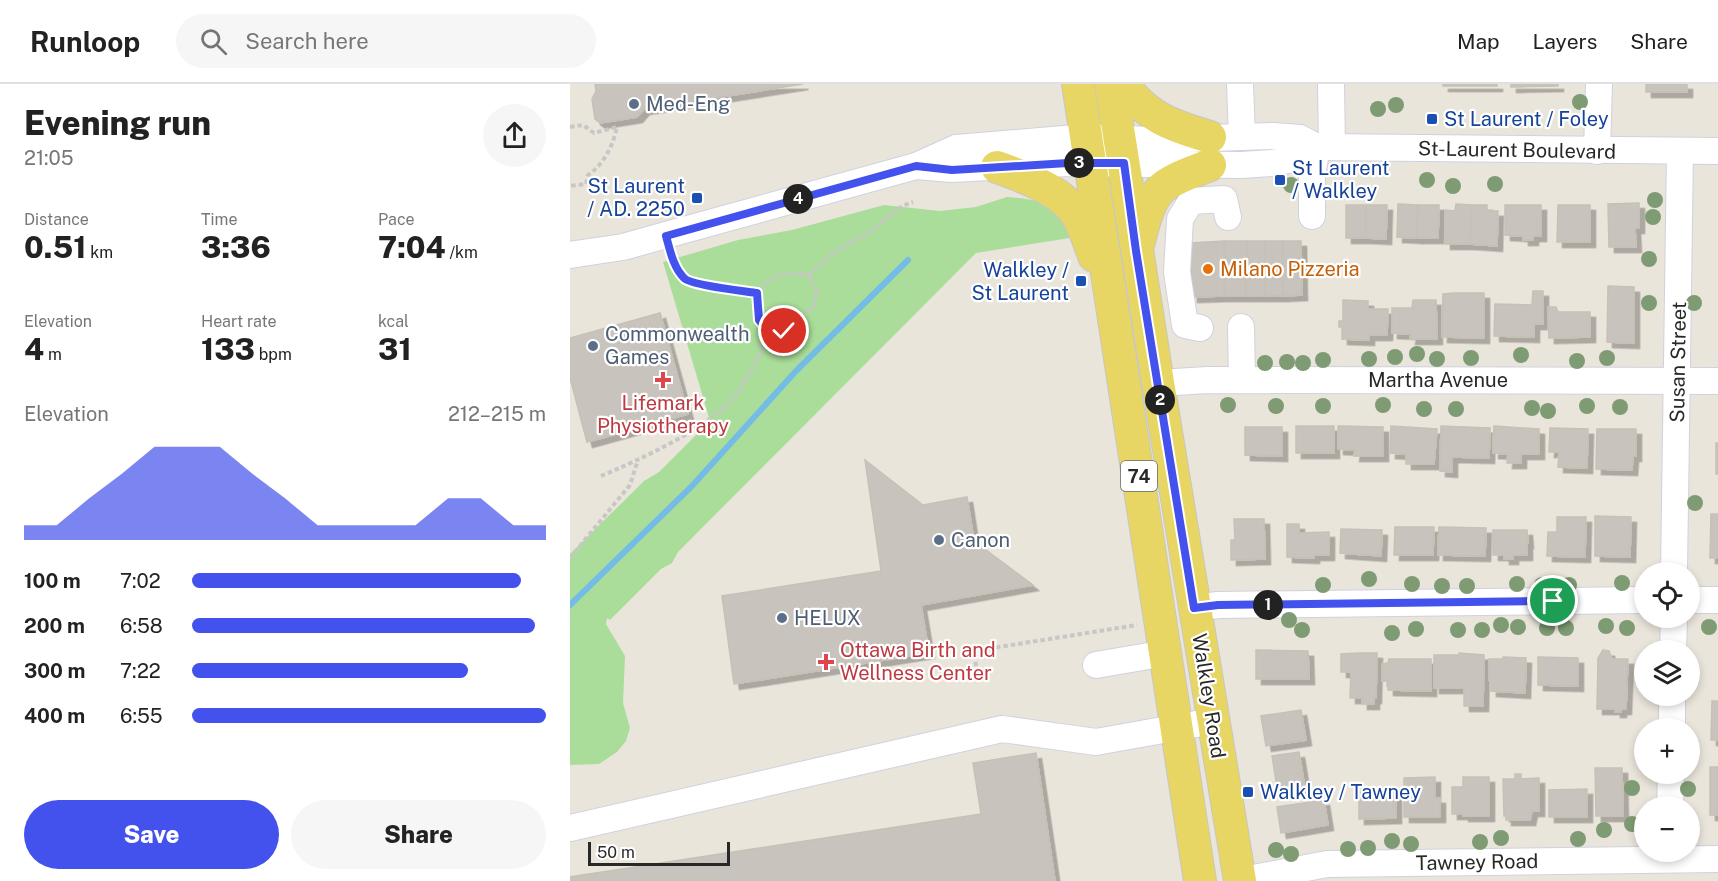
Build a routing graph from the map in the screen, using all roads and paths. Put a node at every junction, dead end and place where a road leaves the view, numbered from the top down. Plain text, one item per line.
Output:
1 (1078, 84) edge
2 (1112, 84) edge
3 (1123, 84) edge
4 (1240, 84) edge
5 (1331, 84) edge
6 (1599, 84) edge
7 (570, 127) edge
8 (1242, 136) junction
9 (1324, 147) junction
10 (1089, 150) junction
11 (1123, 151) junction
12 (1210, 151) junction
13 (1597, 151) junction
14 (1680, 151) junction
15 (1718, 151) edge
16 (916, 166) junction
17 (997, 166) junction
18 (570, 186) edge
19 (913, 202) dead end
20 (1312, 216) dead end
21 (1228, 217) dead end
22 (666, 236) junction
23 (1136, 251) junction
24 (570, 255) edge
25 (808, 274) junction
26 (757, 293) junction
27 (1111, 298) junction
28 (1241, 327) dead end
29 (1200, 328) dead end
30 (770, 333) junction
31 (1242, 380) junction
32 (1678, 380) junction
33 (1718, 381) edge
34 (1158, 383) junction
35 (639, 460) junction
36 (601, 477) dead end
37 (570, 558) edge
38 (1674, 562) edge
39 (1634, 600) edge
40 (1700, 600) edge
41 (1718, 600) edge
42 (1194, 608) junction
43 (1147, 624) dead end
44 (1166, 653) junction
45 (1096, 665) dead end
46 (978, 681) dead end
47 (1213, 722) junction
48 (1177, 727) junction
49 (570, 828) edge
50 (1700, 857) edge
51 (1634, 858) edge
52 (1718, 858) edge
53 (1504, 871) edge
54 (1200, 881) edge
55 (1239, 881) edge

1 - 10 main road, Walkley Road / 74
2 - 11 main road, Walkley Road / 74
3 - 12 main road
4 - 8 street
5 - 9 street
6 - 13 street
7 - 18 path
8 - 9 street, St-Laurent Boulevard
8 - 12 street, St-Laurent Boulevard
9 - 12 street, St-Laurent Boulevard
9 - 13 street, St-Laurent Boulevard
9 - 20 street
10 - 11 street, St-Laurent Boulevard
10 - 16 street, St-Laurent Boulevard
10 - 17 street, St-Laurent Boulevard
10 - 27 main road, Walkley Road / 74
11 - 12 street, St-Laurent Boulevard
11 - 23 main road, Walkley Road / 74
12 - 23 main road
13 - 14 street, St-Laurent Boulevard
14 - 15 street, St-Laurent Boulevard
14 - 32 street, Susan Street
16 - 17 street, St-Laurent Boulevard
16 - 22 street, St-Laurent Boulevard
17 - 27 main road
19 - 25 path
21 - 29 street
22 - 24 street, St-Laurent Boulevard
22 - 26 path
23 - 34 main road, Walkley Road / 74
25 - 26 path
25 - 30 path
26 - 30 path
27 - 44 main road, Walkley Road / 74
28 - 31 street
30 - 35 path
31 - 32 street, Martha Avenue
31 - 34 street, Martha Avenue
32 - 33 street, Martha Avenue
32 - 38 street, Susan Street
34 - 42 main road, Walkley Road / 74
35 - 36 path
35 - 37 path
39 - 42 street
40 - 41 street
42 - 47 main road, Walkley Road / 74
43 - 46 path
44 - 45 street
44 - 48 main road, Walkley Road / 74
47 - 48 street
47 - 55 main road, Walkley Road / 74
48 - 49 street
48 - 54 main road, Walkley Road / 74
50 - 52 street, Tawney Road
51 - 53 street, Tawney Road
53 - 55 street, Tawney Road

